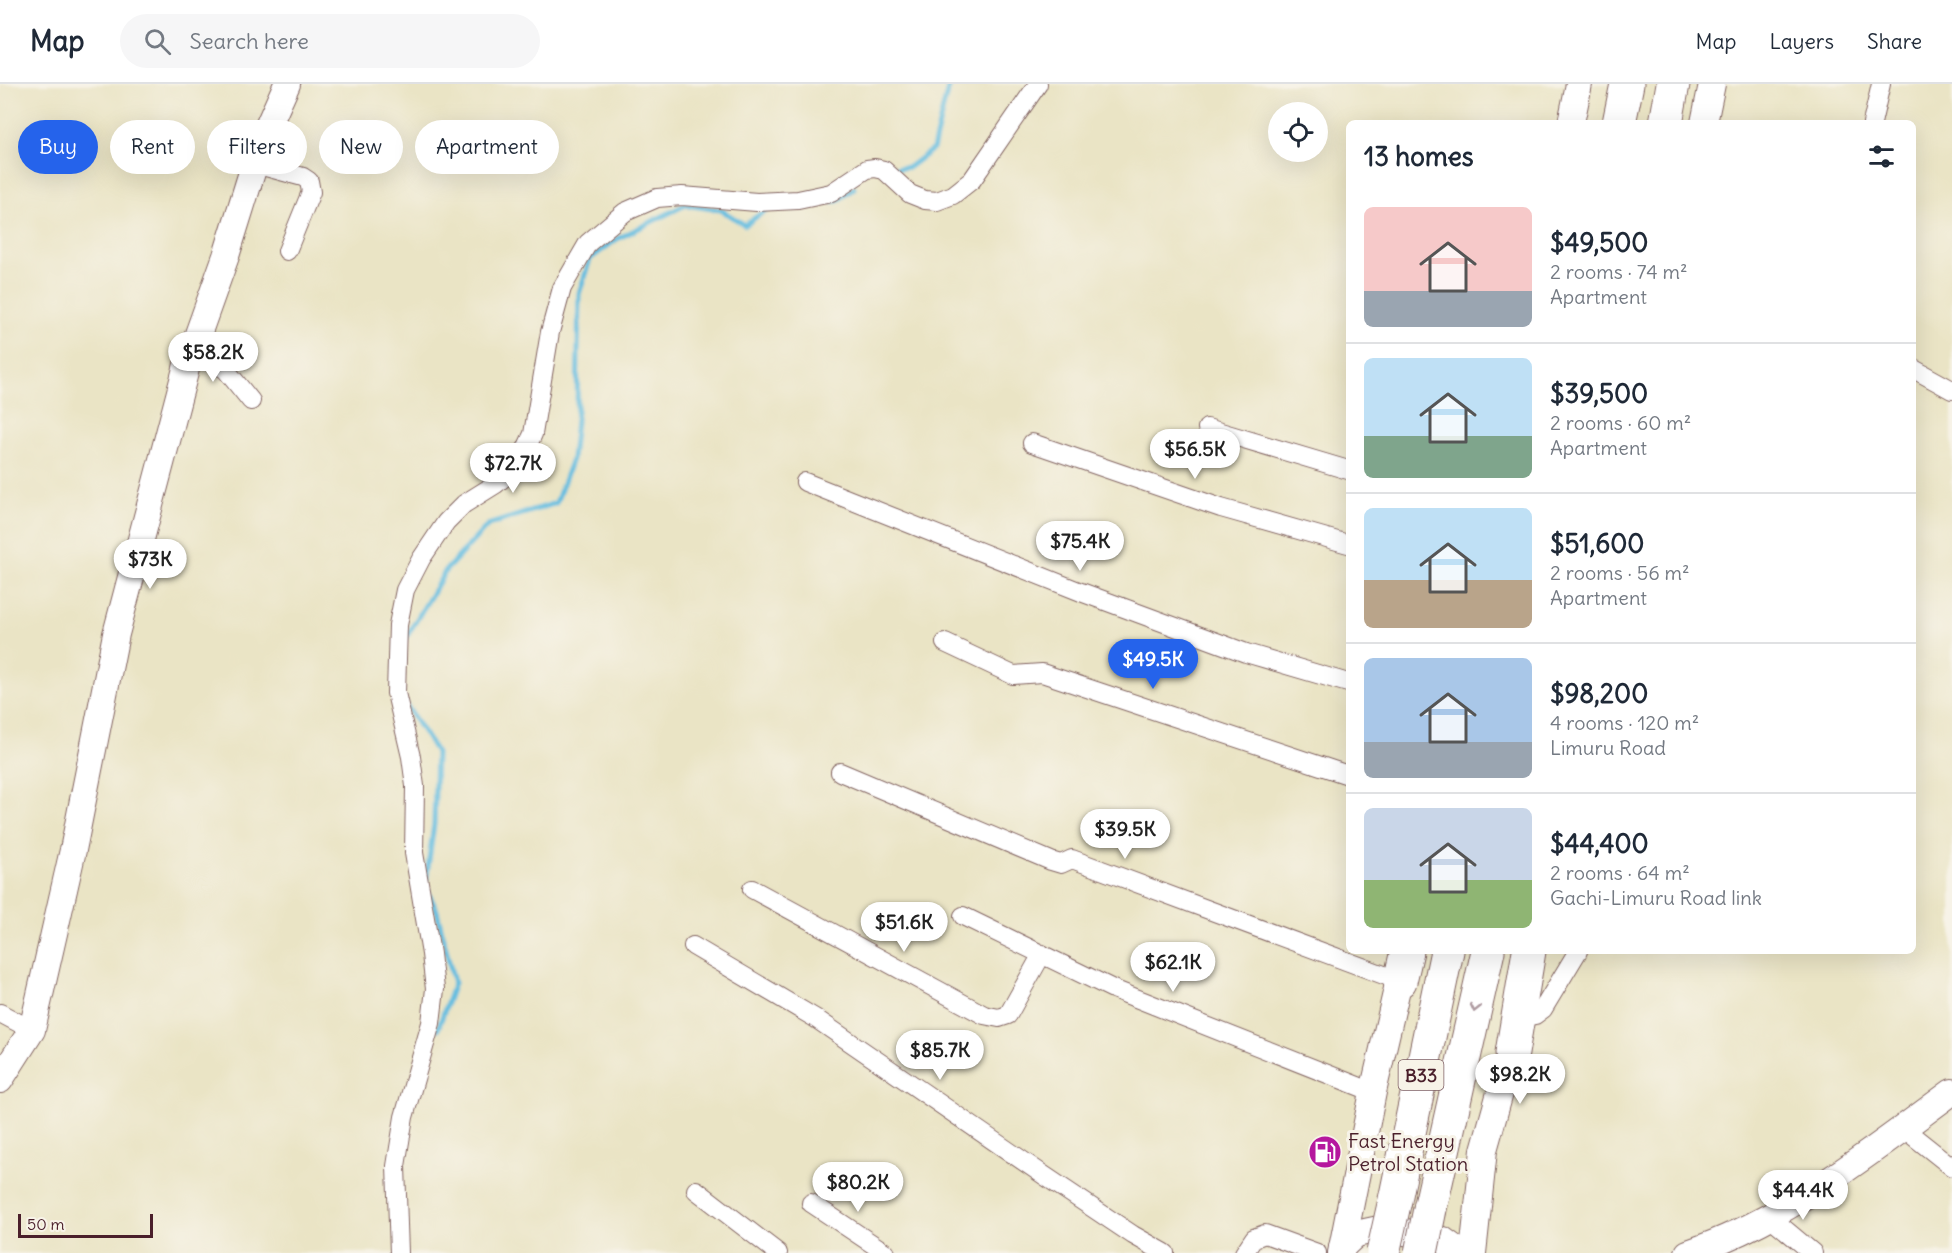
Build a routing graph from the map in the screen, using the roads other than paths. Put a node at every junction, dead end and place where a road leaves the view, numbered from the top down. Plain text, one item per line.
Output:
1 (287, 84) edge
2 (1038, 84) edge
3 (1579, 84) edge
4 (1627, 84) edge
5 (1673, 84) edge
6 (1712, 84) edge
7 (1881, 84) edge
8 (271, 120) edge
9 (1572, 120) edge
10 (1620, 120) edge
11 (1667, 120) edge
12 (1705, 120) edge
13 (1873, 120) edge
14 (252, 174) edge
15 (292, 174) edge
16 (287, 251) dead end
17 (193, 348) junction
18 (1916, 370) edge
19 (1952, 390) edge
20 (250, 401) dead end
21 (1207, 428) dead end
22 (1032, 443) dead end
23 (1346, 469) edge
24 (805, 482) dead end
25 (1346, 543) edge
26 (945, 643) dead end
27 (1346, 682) edge
28 (840, 772) dead end
29 (1346, 774) edge
30 (752, 889) dead end
31 (963, 916) dead end
32 (1346, 943) edge
33 (693, 946) dead end
34 (1042, 954) junction
35 (1381, 954) edge
36 (1446, 954) edge
37 (1487, 954) edge
38 (1528, 954) edge
39 (1533, 954) edge
40 (1576, 954) edge
41 (1404, 961) edge
42 (0, 1013) edge
43 (1520, 1018) junction
44 (32, 1030) junction
45 (1512, 1053) junction
46 (0, 1080) edge
47 (1373, 1092) junction
48 (1952, 1092) edge
49 (1903, 1128) junction
50 (1952, 1167) edge
51 (696, 1190) dead end
52 (811, 1203) dead end
53 (1770, 1217) junction
54 (1333, 1251) edge
55 (399, 1253) edge
56 (778, 1253) edge
57 (886, 1253) edge
58 (1165, 1253) edge
59 (1244, 1253) edge
60 (1383, 1253) edge
61 (1421, 1253) edge
62 (1461, 1253) edge
63 (1473, 1253) edge
64 (1688, 1253) edge
65 (1813, 1253) edge

1 - 8 street
2 - 55 street
3 - 9 street
4 - 10 highway
5 - 11 highway
6 - 12 street
7 - 13 street
14 - 17 street
15 - 16 street
17 - 20 street
17 - 44 street
18 - 19 street
21 - 23 street
22 - 25 street
24 - 27 street
26 - 29 street
28 - 32 street
30 - 34 street
31 - 34 street
33 - 58 street
34 - 47 street
35 - 41 street
36 - 60 highway, B33, bridge
37 -> 61 highway, B33, bridge
38 - 45 highway
39 - 43 street
40 - 43 street
41 - 47 street
42 - 44 street
43 - 45 street
44 - 46 street
45 - 63 street
47 - 54 street
48 - 49 street
49 - 50 street
49 - 53 street
51 - 56 street
52 - 57 street
53 - 64 street
53 - 65 street
54 - 59 street
54 - 62 street

